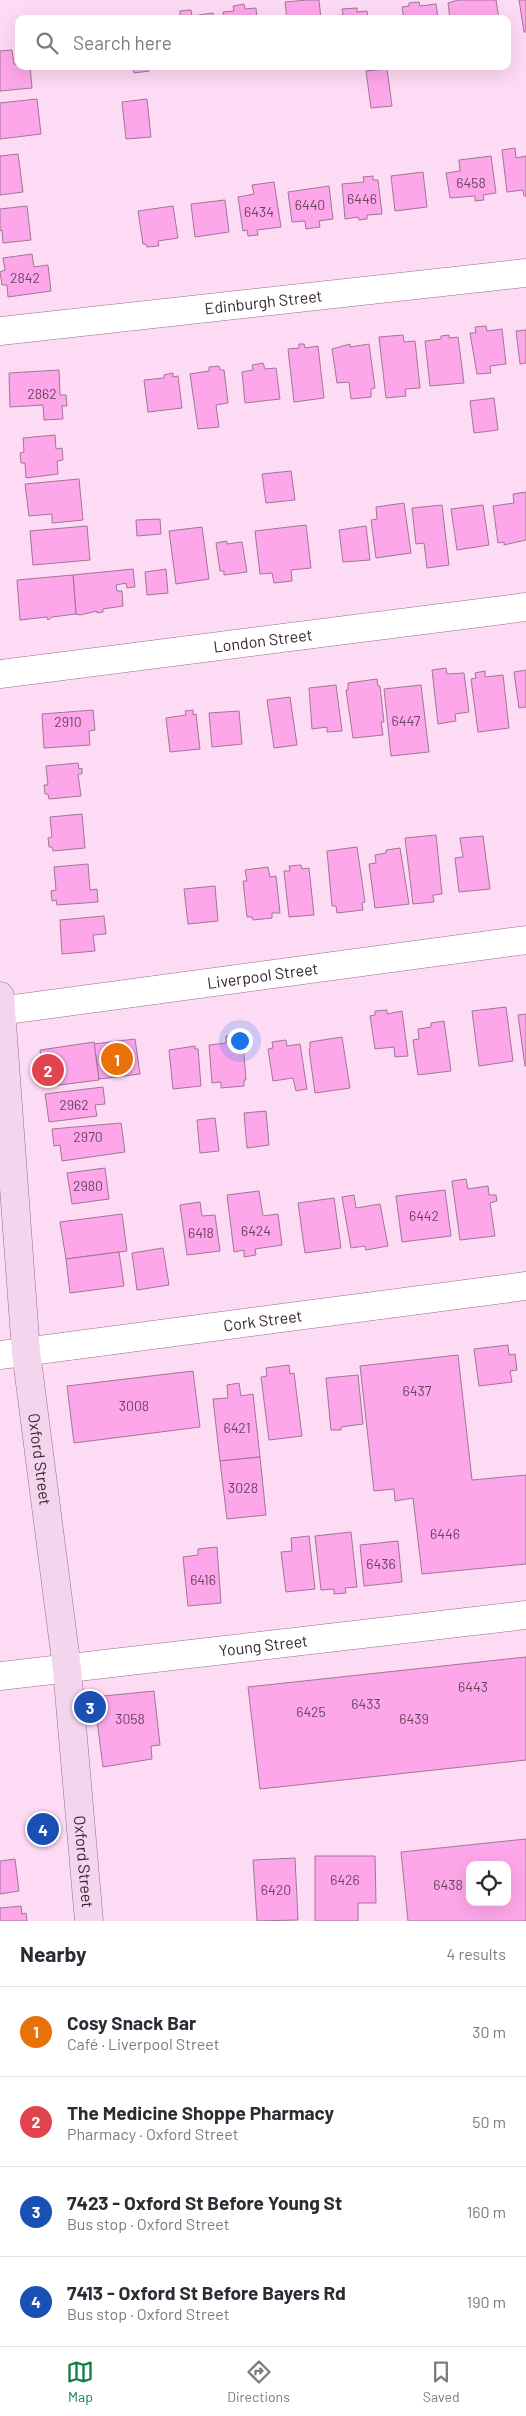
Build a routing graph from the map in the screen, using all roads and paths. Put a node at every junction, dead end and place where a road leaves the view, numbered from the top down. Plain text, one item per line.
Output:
1 (526, 273) edge
2 (0, 331) edge
3 (526, 607) edge
4 (0, 674) edge
5 (526, 940) edge
6 (0, 1006) edge
7 (526, 1286) edge
8 (13, 1353) edge
9 (526, 1615) edge
10 (67, 1669) junction
11 (0, 1676) edge
12 (89, 1921) edge

1 - 2 street, Edinburgh Street
3 - 4 street, London Street
5 - 6 street, Liverpool Street
6 - 8 main road, Oxford Street
7 - 8 street, Cork Street
8 - 10 main road, Oxford Street
9 - 10 street, Young Street
10 - 11 street, Young Street
10 - 12 main road, Oxford Street

